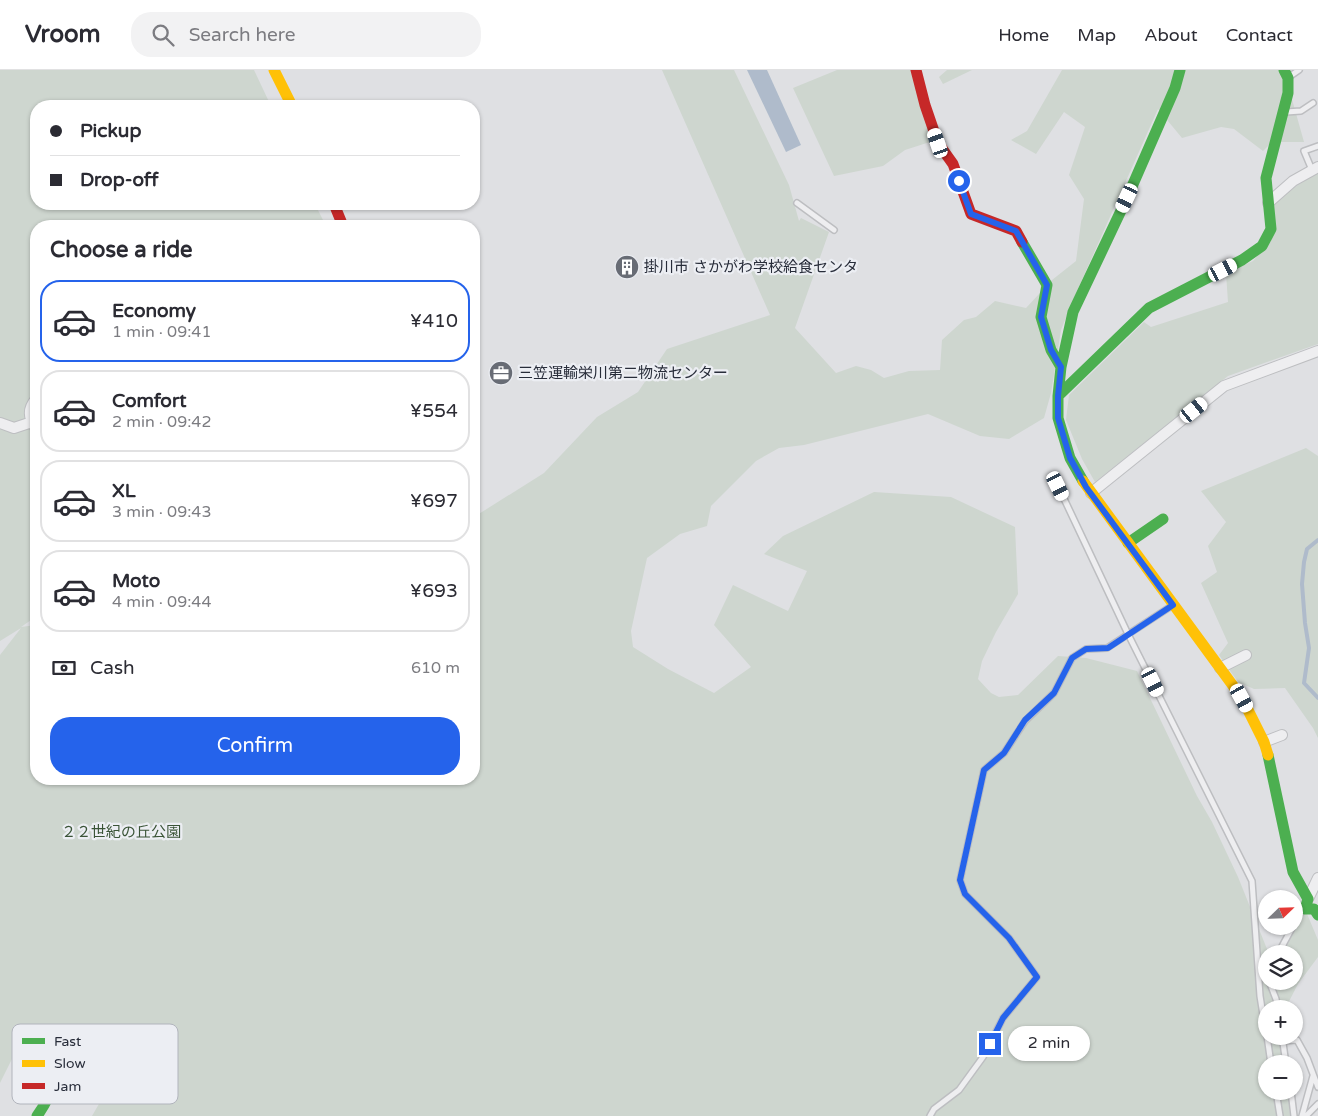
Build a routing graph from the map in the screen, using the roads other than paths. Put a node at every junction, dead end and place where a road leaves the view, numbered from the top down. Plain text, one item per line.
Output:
1 (274, 70) edge
2 (916, 70) edge
3 (1180, 70) edge
4 (1299, 70) edge
5 (1286, 74) edge
6 (289, 100) edge
7 (1313, 103) dead end
8 (1283, 113) junction
9 (1318, 146) edge
10 (1315, 169) edge
11 (797, 203) dead end
12 (1268, 203) junction
13 (834, 230) dead end
14 (1318, 351) edge
15 (1061, 367) junction
16 (1058, 396) junction
17 (0, 423) edge
18 (30, 426) edge
19 (1058, 486) dead end
20 (1091, 493) junction
21 (1163, 519) dead end
22 (1128, 543) junction
23 (1173, 605) junction
24 (1128, 634) junction
25 (1246, 655) dead end
26 (1220, 668) junction
27 (1282, 735) dead end
28 (1264, 742) junction
29 (1318, 878) edge
30 (1308, 899) junction
31 (1303, 908) edge
32 (1318, 915) edge
33 (1261, 1000) edge
34 (1299, 1045) edge
35 (1314, 1075) junction
36 (1318, 1088) edge
37 (1277, 1100) edge
38 (1292, 1100) edge
39 (46, 1104) edge
40 (1318, 1104) edge
41 (37, 1116) edge
42 (930, 1116) edge
43 (1280, 1116) edge
44 (1294, 1116) edge
45 (1302, 1116) edge
46 (1306, 1116) edge

1 - 6 street
2 - 15 street
3 - 15 street
4 - 5 lane
5 - 8 street
7 - 8 lane
8 - 12 street
9 - 10 lane
10 - 12 street
11 - 13 lane
12 - 16 street
14 - 20 street
15 - 16 street
16 - 20 street
17 - 18 street
19 - 24 lane
20 - 22 street
21 - 22 street
22 - 23 street
23 - 24 lane
23 - 26 street
24 - 33 lane
24 - 42 lane
25 - 26 street
26 - 28 street
27 - 28 street
28 - 30 street
29 - 30 street
30 - 31 lane
30 - 32 street
34 - 35 lane
35 - 36 lane
35 - 45 lane
37 - 43 lane
38 - 44 lane
39 - 41 street
40 - 46 lane

